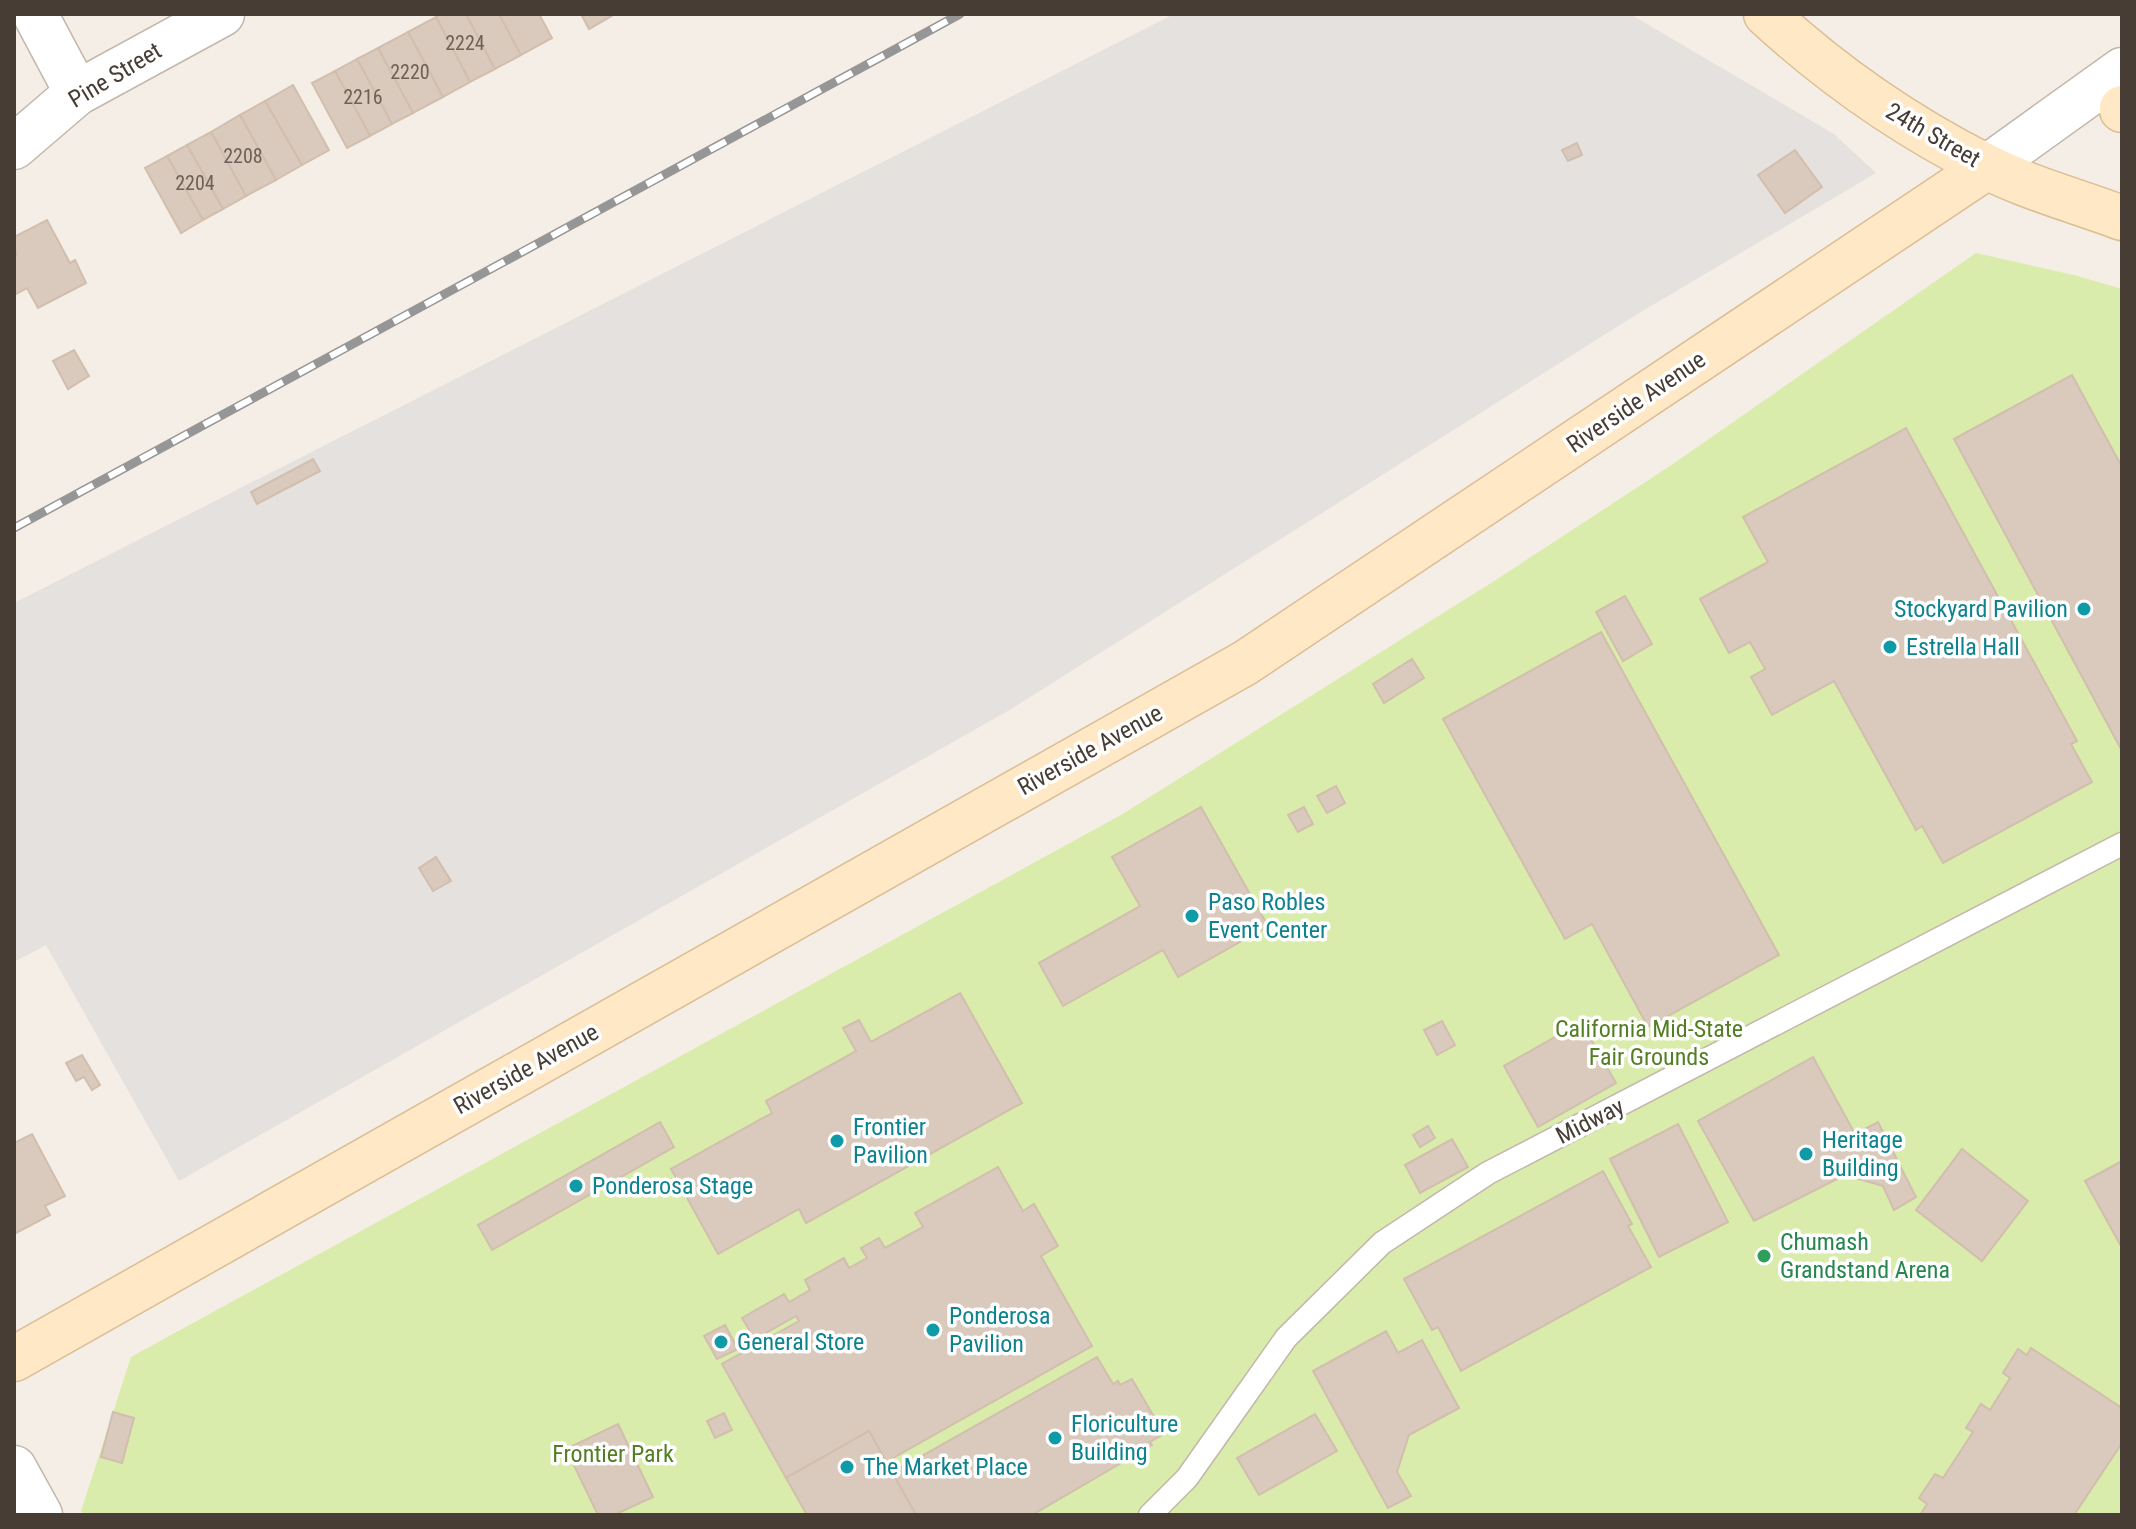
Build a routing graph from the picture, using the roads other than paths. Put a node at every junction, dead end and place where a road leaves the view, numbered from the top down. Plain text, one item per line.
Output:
1 (35, 14) edge
2 (222, 14) edge
3 (1766, 14) edge
4 (2122, 70) edge
5 (77, 93) junction
6 (14, 147) edge
7 (1987, 167) junction
8 (2122, 218) edge
9 (2122, 844) edge
10 (14, 1359) edge
11 (14, 1468) edge
12 (40, 1515) edge
13 (1150, 1515) edge

1 - 5 street
2 - 5 street, Pine Street
3 - 7 main road, 24th Street
4 - 7 street, Riverside Avenue
5 - 6 street, Pine Street
7 - 8 main road, 24th Street
7 - 10 main road, Riverside Avenue
9 - 13 lane, Midway
11 - 12 street

